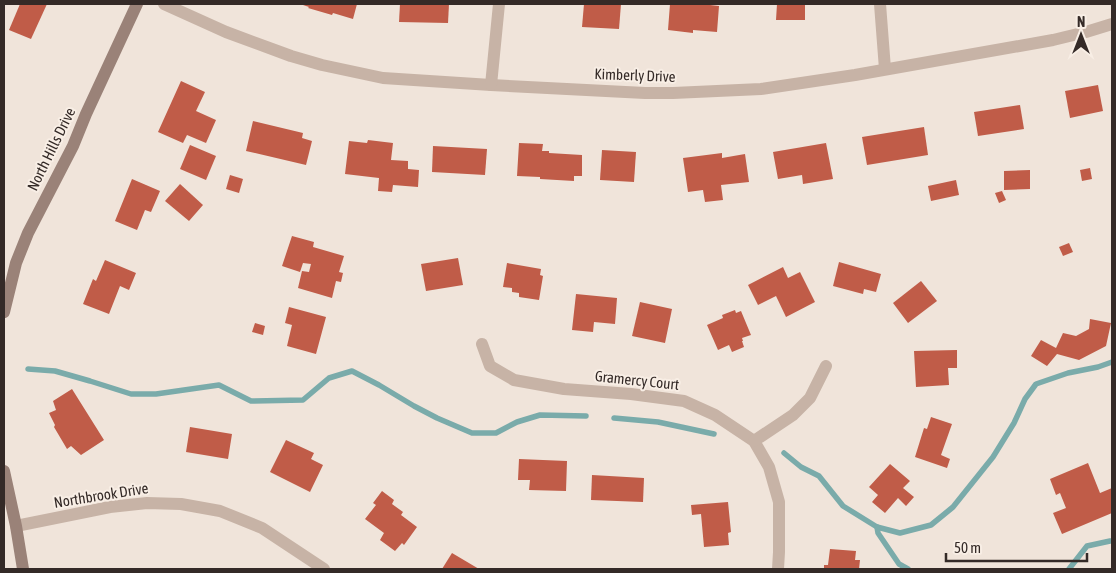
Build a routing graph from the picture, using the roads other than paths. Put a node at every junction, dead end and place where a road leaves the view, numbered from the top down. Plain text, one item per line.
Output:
1 (137, 4) edge
2 (164, 4) edge
3 (499, 4) edge
4 (880, 4) edge
5 (1112, 24) edge
6 (885, 69) junction
7 (492, 85) junction
8 (4, 312) edge
9 (482, 344) dead end
10 (826, 366) dead end
11 (754, 441) junction
12 (4, 471) edge
13 (16, 526) junction
14 (23, 569) edge
15 (324, 569) edge
16 (778, 569) edge

1 - 8 main road, North Hills Drive
2 - 7 street, Kimberly Drive
3 - 7 street
4 - 6 street
5 - 6 street, Kimberly Drive
6 - 7 street, Kimberly Drive
9 - 11 street, Gramercy Court
10 - 11 street
11 - 16 street, Gramercy Court
12 - 13 main road
13 - 14 main road
13 - 15 street, Northbrook Drive

